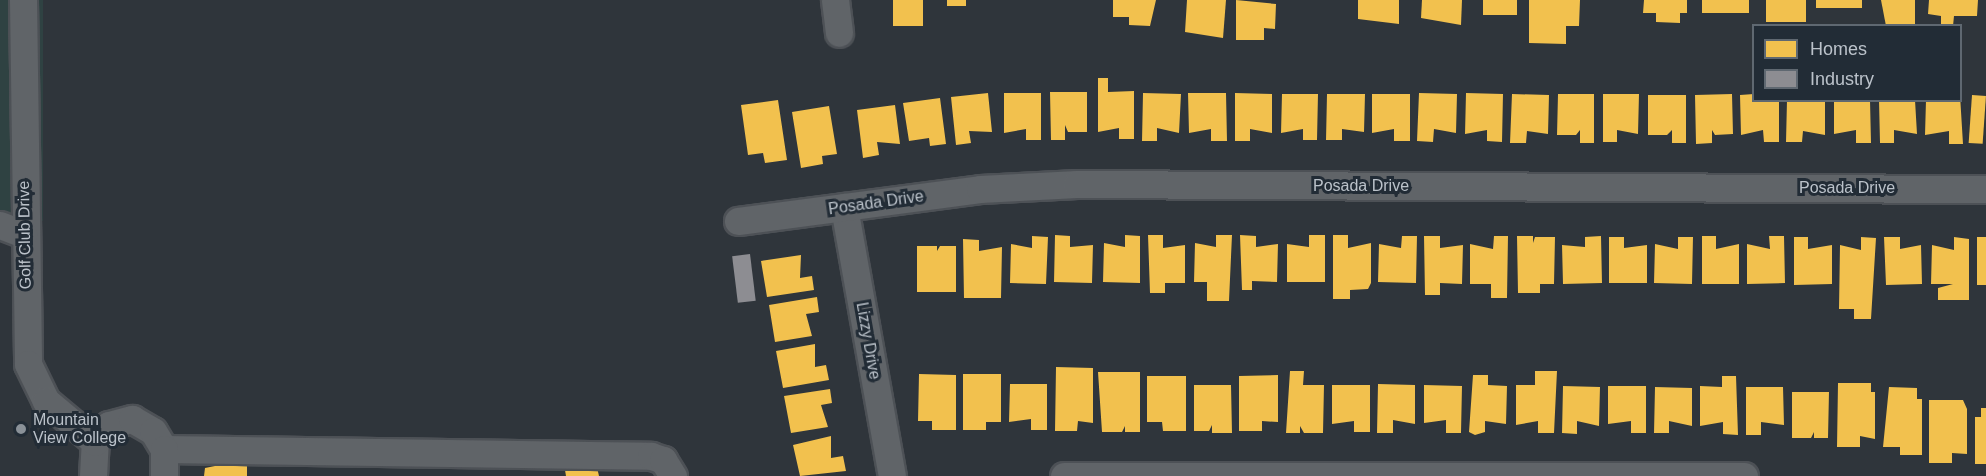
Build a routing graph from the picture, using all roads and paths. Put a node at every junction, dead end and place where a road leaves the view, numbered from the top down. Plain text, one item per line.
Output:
1 (23, 0) edge
2 (835, 0) edge
3 (839, 33) dead end
4 (1986, 189) edge
5 (844, 207) junction
6 (738, 221) dead end
7 (12, 229) edge
8 (95, 442) junction
9 (164, 449) junction
10 (523, 465) edge
11 (1610, 475) edge
12 (93, 476) edge
13 (164, 476) edge
14 (672, 476) edge
15 (892, 476) edge
16 (1064, 476) edge
17 (1744, 476) edge

1 - 7 street, Golf Club Drive
2 - 3 street
4 - 5 street, Posada Drive
5 - 6 street, Posada Drive
5 - 15 street, Lizzy Drive
7 - 8 street, Golf Club Drive
8 - 9 street
8 - 12 street
9 - 10 street
9 - 13 street
10 - 14 street
11 - 16 street
11 - 17 street

